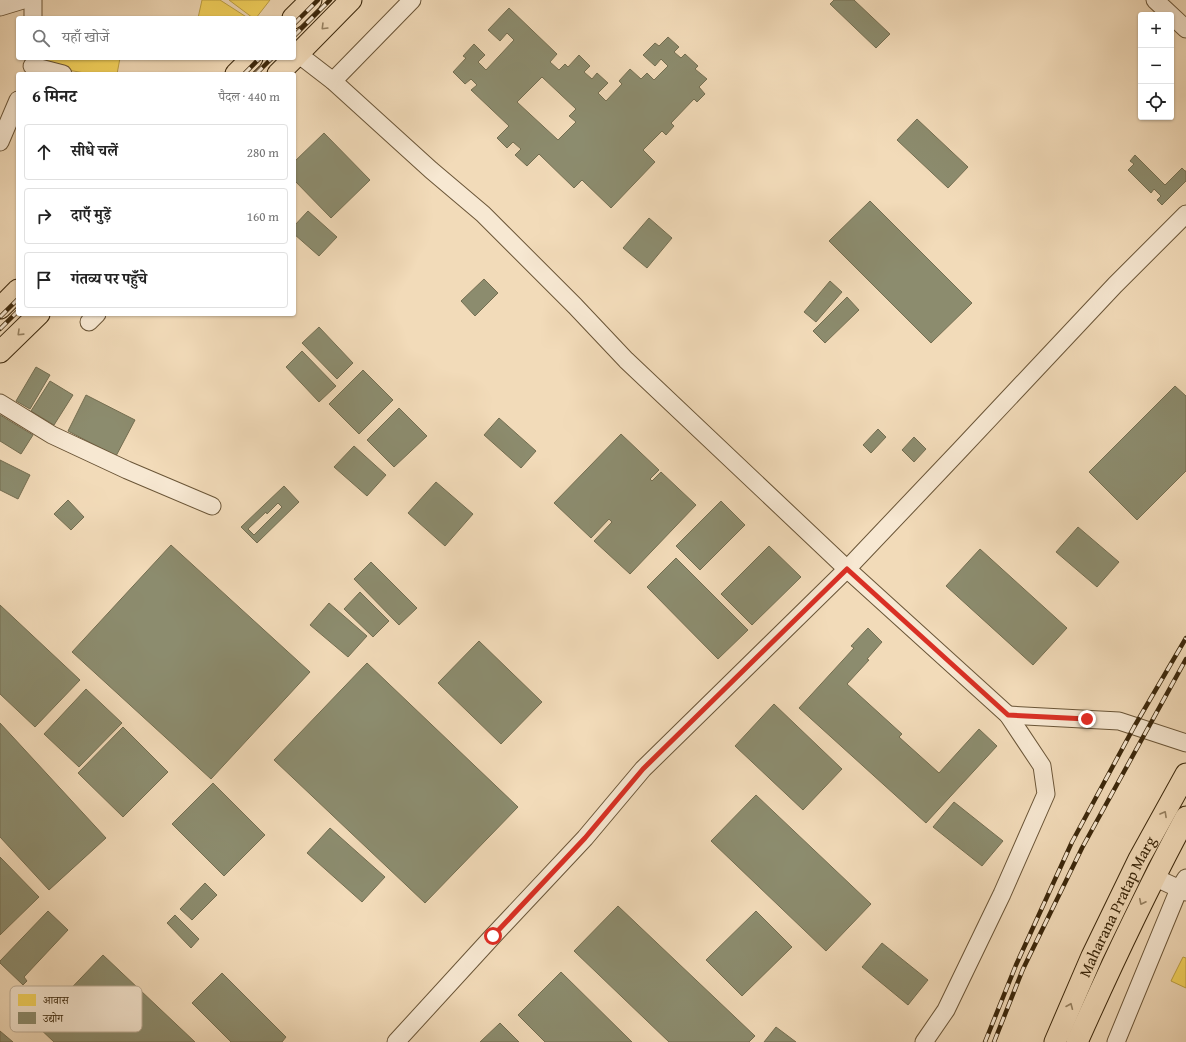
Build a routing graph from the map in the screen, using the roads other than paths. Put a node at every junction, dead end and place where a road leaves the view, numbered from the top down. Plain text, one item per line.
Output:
1 (23, 0) edge
2 (33, 0) edge
3 (311, 0) edge
4 (351, 0) edge
5 (412, 0) edge
6 (1155, 0) edge
7 (0, 7) edge
8 (33, 16) edge
9 (295, 16) edge
10 (1186, 28) edge
11 (296, 54) edge
12 (296, 56) edge
13 (250, 60) edge
14 (291, 60) edge
15 (31, 66) edge
16 (55, 72) edge
17 (238, 72) edge
18 (280, 72) edge
19 (333, 81) junction
20 (16, 105) edge
21 (0, 142) edge
22 (1186, 214) edge
23 (16, 292) edge
24 (0, 308) edge
25 (37, 316) edge
26 (0, 352) edge
27 (0, 403) edge
28 (212, 506) dead end
29 (847, 569) junction
30 (1008, 715) junction
31 (1186, 743) edge
32 (1186, 774) edge
33 (1186, 817) edge
34 (1154, 877) junction
35 (1184, 887) edge
36 (396, 1042) edge
37 (924, 1042) edge
38 (1055, 1042) edge
39 (1077, 1042) edge
40 (1116, 1042) edge

1 - 7 street
2 - 8 street
3 - 9 main road
4 -> 11 main road
5 - 19 street
6 - 10 street
12 - 19 street
13 - 17 main road
14 - 18 main road
15 - 16 street
19 - 29 street
20 - 21 street
22 - 29 street
23 - 24 main road
25 -> 26 main road
27 - 28 street
29 - 30 street
29 - 36 street
30 - 31 street
30 - 37 street
38 -> 32 main road, Maharana Pratap Marg
33 - 34 main road, Maharana Pratap Marg
34 - 35 street
34 -> 39 main road, Maharana Pratap Marg
35 - 40 street

